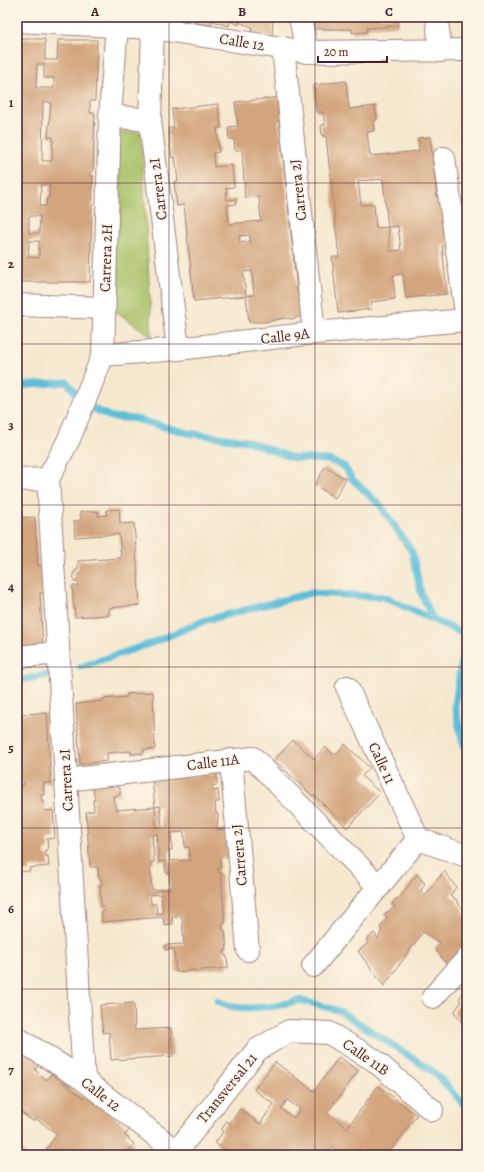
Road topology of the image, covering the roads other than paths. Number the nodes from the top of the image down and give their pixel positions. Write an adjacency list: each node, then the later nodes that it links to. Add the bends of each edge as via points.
1 (300, 17): 9 (street)
2 (437, 17): 8 (street)
3 (17, 21): 4 (street, Calle 12)
4 (117, 25): 5 (street, Calle 12); 10 (street, Carrera 2H)
5 (153, 28): 6 (street, Calle 12); 11 (street, Carrera 2I)
6 (283, 48): 9 (street, Calle 12); 16 (street, Carrera 2J)
7 (467, 50): 8 (street, Calle 12)
8 (440, 51): 9 (street, Calle 12)
9 (307, 52)
10 (110, 116): 11 (street); 14 (street, Carrera 2H)
11 (150, 120): 17 (street, Carrera 2I)
12 (444, 158): 15 (street)
13 (17, 305): 14 (street)
14 (104, 308): 18 (street, Carrera 2H)
15 (467, 320): 16 (street, Calle 9A)
16 (314, 333): 17 (street, Calle 9A)
17 (178, 350): 18 (street, Calle 9A)
18 (102, 355): 19 (street, Carrera 2H, via 69,439)
19 (48, 479): 20 (street); 21 (street, Carrera 2I)
20 (17, 480)
21 (58, 653): 22 (street); 25 (street, Carrera 2I)
22 (17, 657)
23 (347, 687): 26 (street, Calle 11)
24 (231, 760): 25 (street, Calle 11A); 28 (street, Calle 11A, via 253,758); 29 (street, Carrera 2J)
25 (66, 780): 35 (street, Carrera 2I)
26 (418, 839): 27 (street); 28 (street)
27 (467, 856)
28 (379, 887): 31 (street)
29 (248, 950)
30 (467, 960): 32 (street)
31 (313, 966)
32 (433, 997)
33 (289, 1031): 36 (street, Calle 11B, via 329,1032 374,1060); 37 (street, Transversal 21, via 257,1050)
34 (17, 1038): 35 (street, Calle 12)
35 (84, 1080): 37 (street, Calle 12)
36 (432, 1110)
37 (178, 1154)

